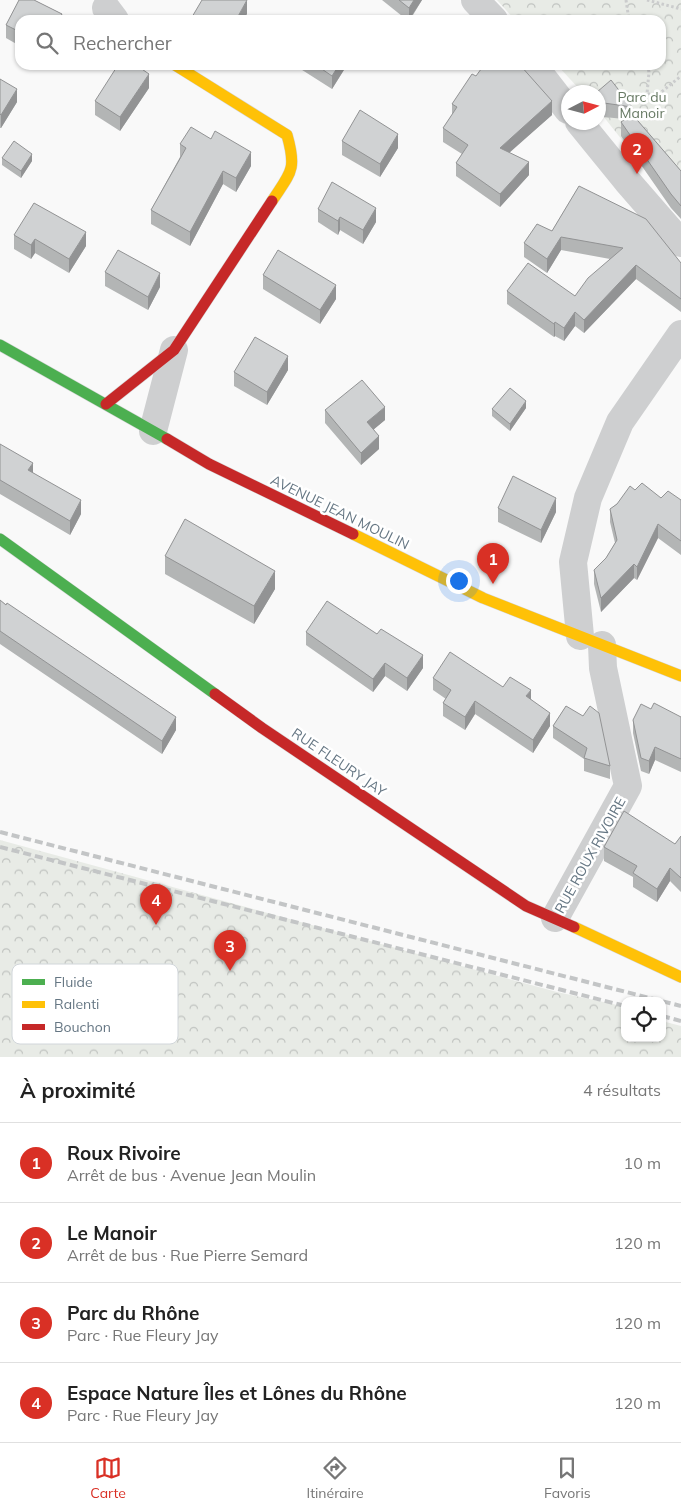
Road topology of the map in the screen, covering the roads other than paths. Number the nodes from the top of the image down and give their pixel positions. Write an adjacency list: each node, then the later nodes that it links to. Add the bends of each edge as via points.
1 (475, 0): 2 (street)
2 (489, 15)
3 (183, 70): 10 (street, via 287,135 294,156 290,174)
4 (537, 70): 5 (street)
5 (561, 101)
6 (586, 130): 7 (street)
7 (681, 243)
8 (681, 334): 14 (street, RUE ROUX RIVOIRE, via 620,422 588,498 573,562)
9 (0, 345): 11 (street, AVENUE JEAN MOULIN)
10 (174, 350): 11 (street); 12 (street)
11 (106, 404): 12 (street, AVENUE JEAN MOULIN)
12 (153, 431): 14 (street, AVENUE JEAN MOULIN, via 209,464 483,598)
13 (0, 539): 16 (street, RUE FLEURY JAY, via 262,728 526,906)
14 (591, 640): 15 (street, AVENUE JEAN MOULIN); 16 (street, RUE ROUX RIVOIRE, via 603,668 628,786)
15 (681, 676)
16 (555, 918): 17 (street, RUE FLEURY JAY)
17 (681, 977)

